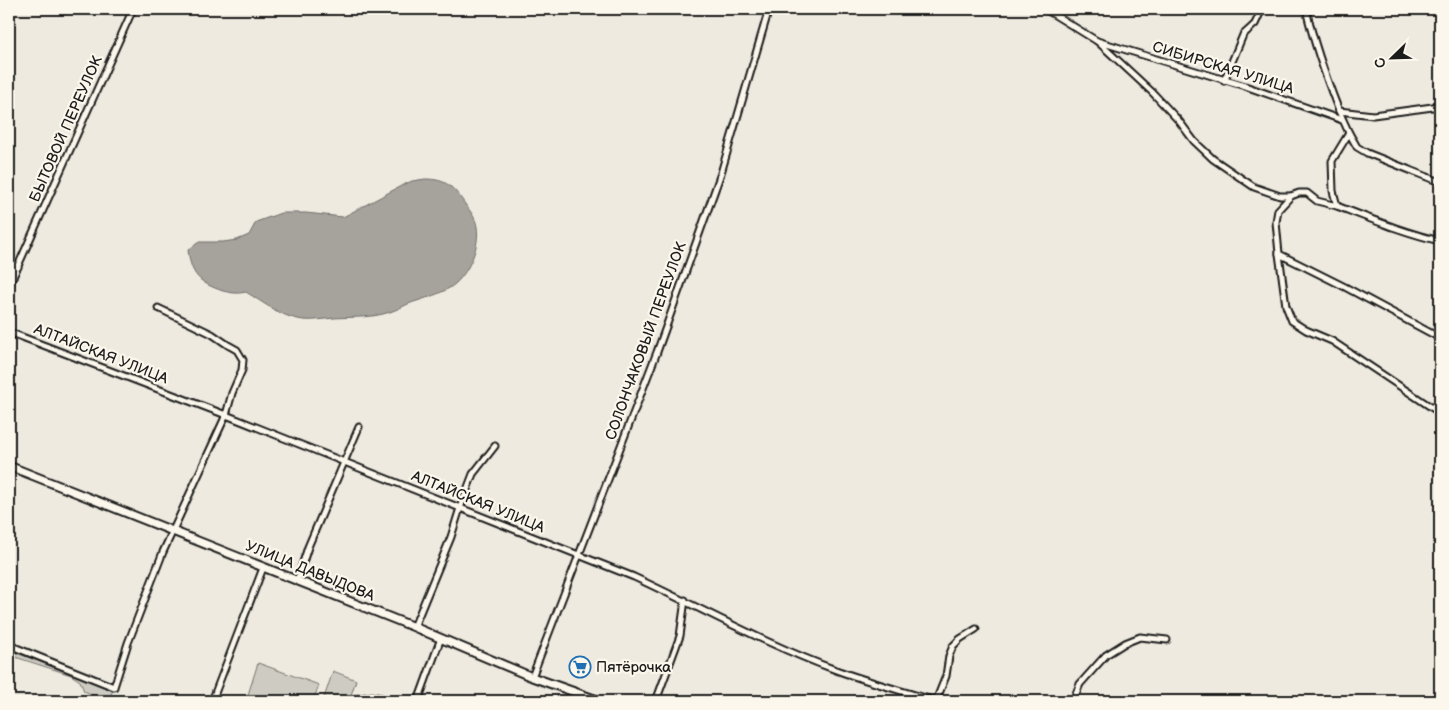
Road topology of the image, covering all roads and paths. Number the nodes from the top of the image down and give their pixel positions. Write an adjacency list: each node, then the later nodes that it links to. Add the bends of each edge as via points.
1 (133, 9): 18 (street, БЫТОВОЙ ПЕРЕУЛОК)
2 (768, 9): 31 (street, СОЛОНЧАКОВЫЙ ПЕРЕУЛОК, via 720,173 657,352)
3 (1045, 9): 6 (street, СИБИРСКАЯ УЛИЦА)
4 (1306, 9): 9 (street, via 1323,72)
5 (1261, 11): 7 (street, via 1255,24 1243,35)
6 (1097, 42): 7 (street, СИБИРСКАЯ УЛИЦА); 13 (street, СИБИРСКАЯ УЛИЦА, via 1152,92 1194,142 1214,158 1254,186 1280,196)
7 (1224, 81): 10 (street, СИБИРСКАЯ УЛИЦА)
8 (1440, 106): 9 (street, via 1373,115)
9 (1339, 111): 10 (street)
10 (1342, 120): 11 (street)
11 (1349, 133): 12 (street, via 1358,147 1367,153); 14 (street, via 1332,161)
12 (1440, 182)
13 (1291, 196): 14 (street, СИБИРСКАЯ УЛИЦА, via 1307,194); 16 (street, via 1278,210)
14 (1337, 206): 15 (street, СИБИРСКАЯ УЛИЦА)
15 (1440, 242)
16 (1279, 254): 22 (street); 23 (street, via 1286,306 1292,321 1332,341)
17 (9, 261): 18 (street)
18 (18, 267): 19 (street, БЫТОВОЙ ПЕРЕУЛОК)
19 (9, 286)
20 (158, 308): 24 (street, via 237,350 243,360 242,370)
21 (9, 332): 24 (street, АЛТАЙСКАЯ УЛИЦА)
22 (1440, 338)
23 (1440, 413)
24 (226, 415): 27 (street, АЛТАЙСКАЯ УЛИЦА); 30 (street)
25 (359, 427): 27 (street)
26 (495, 446): 29 (street, via 473,474)
27 (344, 463): 29 (street, АЛТАЙСКАЯ УЛИЦА); 33 (street)
28 (9, 466): 30 (main road, УЛИЦА ДАВЫДОВА)
29 (460, 508): 31 (street, АЛТАЙСКАЯ УЛИЦА); 35 (street)
30 (173, 531): 32 (main road, УЛИЦА ДАВЫДОВА); 39 (street, via 114,687)
31 (579, 556): 34 (street, АЛТАЙСКАЯ УЛИЦА); 40 (street, СОЛОНЧАКОВЫЙ ПЕРЕУЛОК)
32 (263, 568): 33 (main road, УЛИЦА ДАВЫДОВА); 41 (street)
33 (297, 581): 35 (main road, УЛИЦА ДАВЫДОВА)
34 (685, 600): 44 (street, via 680,636); 45 (street, АЛТАЙСКАЯ УЛИЦА, via 747,632 836,670)
35 (414, 627): 37 (main road, УЛИЦА ДАВЫДОВА)
36 (976, 629): 45 (street, via 953,646 946,676)
37 (441, 638): 40 (main road, УЛИЦА ДАВЫДОВА); 42 (street)
38 (1167, 640): 46 (street, via 1140,637 1106,655 1080,684)
39 (9, 645)
40 (532, 677): 43 (main road, УЛИЦА ДАВЫДОВА)
41 (212, 701)
42 (418, 701)
43 (600, 701)
44 (656, 701)
45 (935, 701)
46 (1073, 701)

